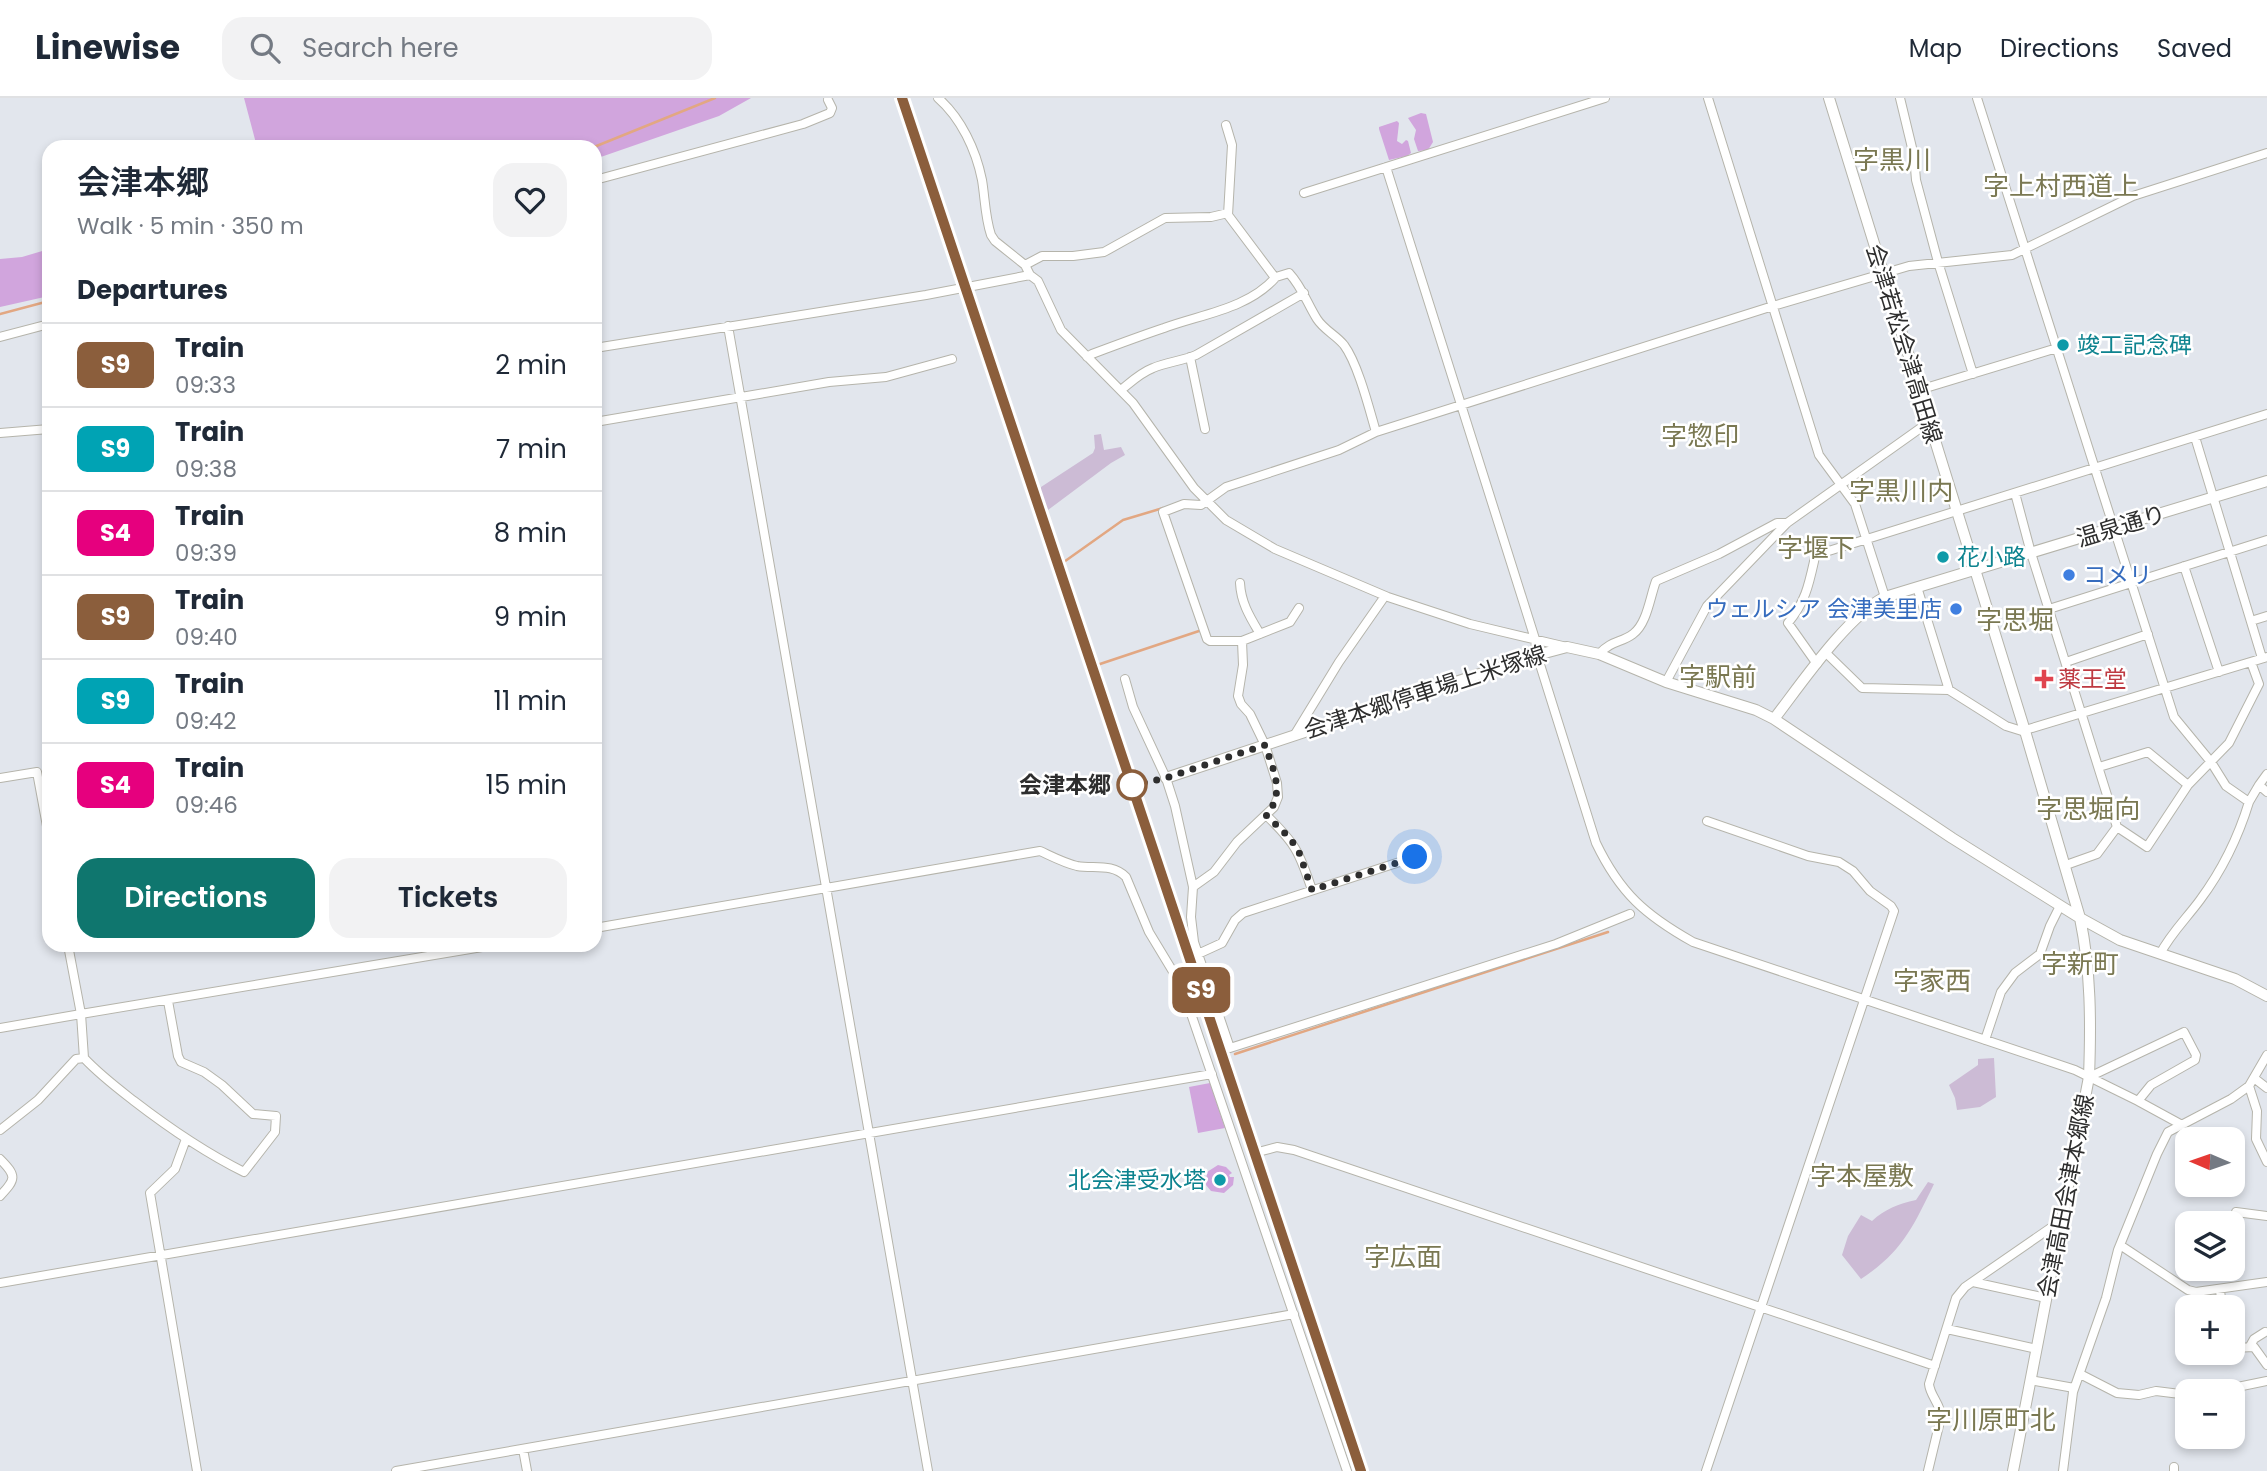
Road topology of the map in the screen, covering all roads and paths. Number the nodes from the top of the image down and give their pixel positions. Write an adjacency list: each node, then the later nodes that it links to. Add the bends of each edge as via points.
1 (938, 98): 16 (street, via 958,120 973,152 991,235)
2 (1605, 98): 10 (street)
3 (1708, 98): 21 (street)
4 (1829, 98): 17 (main road, 会津若松会津高田線)
5 (1900, 98): 15 (street)
6 (1977, 98): 14 (street)
7 (828, 100): 11 (street, via 830,113 803,124)
8 (1226, 125): 13 (street, via 1232,145)
9 (2267, 153): 14 (street, via 2133,196)
10 (1386, 167): 12 (street); 34 (street)
11 (602, 178)
12 (1304, 193)
13 (1228, 213): 16 (street, via 1165,218 1104,253 1042,256); 19 (street)
14 (2025, 248): 15 (street, via 2009,255); 26 (street)
15 (1938, 262): 17 (street); 30 (street)
16 (1025, 265): 18 (street)
17 (1882, 274): 21 (street); 32 (main road, 会津若松会津高田線)
18 (1030, 275): 23 (street); 27 (street, via 1038,281 1061,330)
19 (1276, 277): 20 (street, via 1289,273); 27 (street, via 1225,309)
20 (1304, 293): 28 (street); 40 (street, via 1319,323 1345,347)
21 (1773, 306): 34 (street); 45 (street, via 1819,455)
22 (42, 326): 24 (street)
23 (728, 326): 25 (street); 33 (street)
24 (0, 337)
25 (602, 347)
26 (2057, 348): 30 (street); 43 (street)
27 (1087, 358): 31 (street)
28 (1190, 358): 31 (street, via 1140,374); 38 (street)
29 (952, 359): 33 (street, via 886,377)
30 (1973, 374): 32 (street)
31 (1121, 390): 48 (street)
32 (1919, 390): 37 (main road, 会津若松会津高田線)
33 (740, 397): 36 (street); 104 (street)
34 (1462, 406): 40 (street); 69 (street)
35 (2267, 414): 42 (street)
36 (602, 421)
37 (1929, 422): 45 (street); 49 (main road, 会津若松会津高田線)
38 (1205, 429)
39 (42, 430): 41 (street)
40 (1376, 432): 48 (street, via 1339,450 1226,486)
41 (0, 433)
42 (2195, 437): 43 (street); 47 (street)
43 (2096, 468): 46 (street); 51 (street)
44 (2267, 481): 47 (main road, 温泉通り)
45 (1839, 484): 50 (street); 52 (street, via 1855,504)
46 (2015, 493): 49 (street); 55 (street)
47 (2213, 497): 51 (main road, 温泉通り); 54 (street)
48 (1207, 502): 61 (street, via 1226,520 1275,549); 70 (street, via 1163,512 1207,639)
49 (1957, 512): 52 (street); 57 (main road, 会津若松会津高田線)
50 (1787, 523): 73 (street, via 1777,523 1656,581 1641,626); 81 (street, via 1707,606)
51 (2115, 528): 55 (main road, 温泉通り); 59 (street)
52 (1867, 539): 62 (street); 78 (street, via 1815,557 1808,590 1788,623)
53 (2267, 540): 54 (street)
54 (2230, 552): 56 (street); 66 (street)
55 (2031, 553): 57 (main road, 温泉通り); 64 (street)
56 (2184, 566): 59 (street); 79 (street)
57 (1975, 570): 60 (main road, 温泉通り); 86 (main road, 会津若松会津高田線)
58 (1240, 583): 67 (street, via 1244,607)
59 (2133, 583): 64 (street); 68 (street)
60 (1917, 587): 62 (main road, 温泉通り); 83 (street)
61 (1385, 596): 69 (street); 87 (street)
62 (1885, 597): 72 (main road, 温泉通り, via 1866,608)
63 (1299, 608): 67 (street, via 1290,622)
64 (2049, 609): 76 (street)
65 (2267, 616): 66 (street)
66 (2251, 621): 75 (street)
67 (1260, 634): 70 (street)
68 (2148, 634): 76 (street); 82 (street)
69 (1535, 639): 71 (street); 74 (street)
70 (1242, 641): 88 (street, via 1238,696)
71 (1567, 647): 73 (main road, 会津本郷停車場上米塚線); 74 (main road, 会津本郷停車場上米塚線)
72 (1826, 653): 78 (main road, 温泉通り); 83 (street, via 1866,690)
73 (1599, 654): 81 (main road, 会津本郷停車場上米塚線)
74 (1537, 655): 87 (main road, 会津本郷停車場上米塚線); 116 (street, via 1596,843 1621,887 1666,927 1693,942)
75 (2265, 657): 77 (street)
76 (2066, 662): 84 (street)
77 (2251, 662): 79 (street); 89 (street, via 2259,684 2229,743)
78 (1817, 664): 85 (main road, 温泉通り)
79 (2219, 672): 82 (street)
80 (1125, 679): 93 (street, via 1133,708)
81 (1666, 682): 85 (main road, 会津本郷停車場上米塚線)
82 (2165, 688): 84 (street); 89 (street, via 2174,717)
83 (1949, 690): 86 (street, via 2012,729)
84 (2082, 714): 86 (street); 90 (street)
85 (1773, 719): 107 (main road, 会津本郷停車場上米塚線)
86 (2025, 731): 103 (main road, 会津若松会津高田線)
87 (1295, 734): 88 (main road, 会津本郷停車場上米塚線)
88 (1265, 745): 93 (main road, 会津本郷停車場上米塚線); 99 (street, via 1278,789 1274,807)
89 (2211, 762): 94 (street); 98 (street, via 2226,786)
90 (2099, 767): 94 (street, via 2148,752); 101 (street)
91 (2267, 774): 95 (street)
92 (0, 778): 97 (street, via 37,772)
93 (1166, 778): 105 (street)
94 (2188, 785): 101 (street, via 2147,846)
95 (2259, 785): 96 (street); 98 (street)
96 (2267, 792)
97 (42, 799)
98 (2249, 802): 114 (street, via 2231,853)
99 (1266, 815): 105 (street, via 1214,872); 106 (street, via 1299,852)
100 (1707, 821): 116 (street, via 1839,862 1891,906 1894,911)
101 (2117, 827): 103 (street, via 2097,855)
102 (1415, 857): 106 (street)
103 (2066, 865): 109 (main road, 会津若松会津高田線)
104 (827, 887): 110 (street); 123 (street, via 1040,850 1077,866 1112,868 1126,877 1149,932 1175,975); 130 (street)
105 (1193, 887): 113 (street, via 1191,917)
106 (1312, 890): 113 (street, via 1243,913 1222,943)
107 (2060, 906): 109 (main road, 会津本郷停車場上米塚線); 120 (street, via 2040,954 2015,972 2001,992)
108 (1630, 914): 113 (street, via 1556,944 1230,1048)
109 (2080, 918): 114 (main road, via 2120,940); 124 (main road, 会津高田会津本郷線, via 2090,980)
110 (602, 927)
111 (69, 952): 118 (street)
112 (453, 952): 117 (street)
113 (1198, 954)
114 (2160, 954): 115 (main road, via 2235,979)
115 (2267, 996)
116 (1865, 999): 120 (street); 147 (street)
117 (168, 1001): 118 (street); 131 (street, via 181,1062 222,1085 253,1114 276,1116 275,1132 244,1172)
118 (81, 1014): 119 (street); 122 (street)
119 (0, 1028)
120 (1985, 1040): 124 (street)
121 (2267, 1055): 125 (street)
122 (84, 1058): 129 (street, via 76,1059 38,1100); 131 (street, via 101,1077)
123 (1212, 1074): 130 (street); 148 (street)
124 (2089, 1077): 127 (street); 127 (street, via 2184,1032 2196,1055 2194,1062 2151,1085); 138 (main road, 会津高田会津本郷線)
125 (2252, 1082): 126 (street); 128 (street); 134 (street, via 2256,1139)
126 (2267, 1088)
127 (2138, 1101): 128 (street)
128 (2182, 1125): 139 (street, via 2168,1132)
129 (0, 1130)
130 (868, 1133): 140 (street); 157 (street)
131 (186, 1139): 140 (street, via 176,1169 150,1193)
132 (1262, 1151): 147 (street, via 1287,1147)
133 (0, 1159): 135 (street, via 14,1177)
134 (2267, 1162)
135 (0, 1196)
136 (2245, 1214): 137 (street)
137 (2267, 1216)
138 (2062, 1220): 141 (street); 146 (main road, 会津高田会津本郷線)
139 (2120, 1245): 144 (street, via 2188,1290); 156 (street)
140 (159, 1256): 143 (street); 164 (street)
141 (1973, 1282): 146 (street); 149 (street, via 1956,1298)
142 (2267, 1282): 144 (street)
143 (0, 1283)
144 (2220, 1290): 145 (street)
145 (2221, 1295)
146 (2046, 1298): 153 (main road, 会津高田会津本郷線)
147 (1760, 1308): 155 (street); 169 (street)
148 (1294, 1314): 157 (street); 168 (street)
149 (1947, 1329): 153 (street); 155 (street)
150 (2265, 1332): 151 (street)
151 (2250, 1346): 152 (street); 154 (street)
152 (2245, 1347)
153 (2037, 1349): 158 (main road, 会津高田会津本郷線)
154 (2267, 1365)
155 (1934, 1366): 170 (street, via 1930,1390 1941,1417)
156 (2080, 1374): 161 (street); 162 (street, via 2117,1393)
157 (912, 1380): 163 (street); 167 (street)
158 (2030, 1380): 161 (street); 171 (main road, 会津高田会津本郷線)
159 (2267, 1381): 160 (street)
160 (2245, 1385)
161 (2074, 1388): 172 (street)
162 (2175, 1393)
163 (523, 1449): 165 (street); 166 (street)
164 (197, 1471)
165 (396, 1471)
166 (527, 1471)
167 (928, 1471)
168 (1347, 1471)
169 (1706, 1471)
170 (1928, 1471)
171 (2013, 1471)
172 (2063, 1471)

